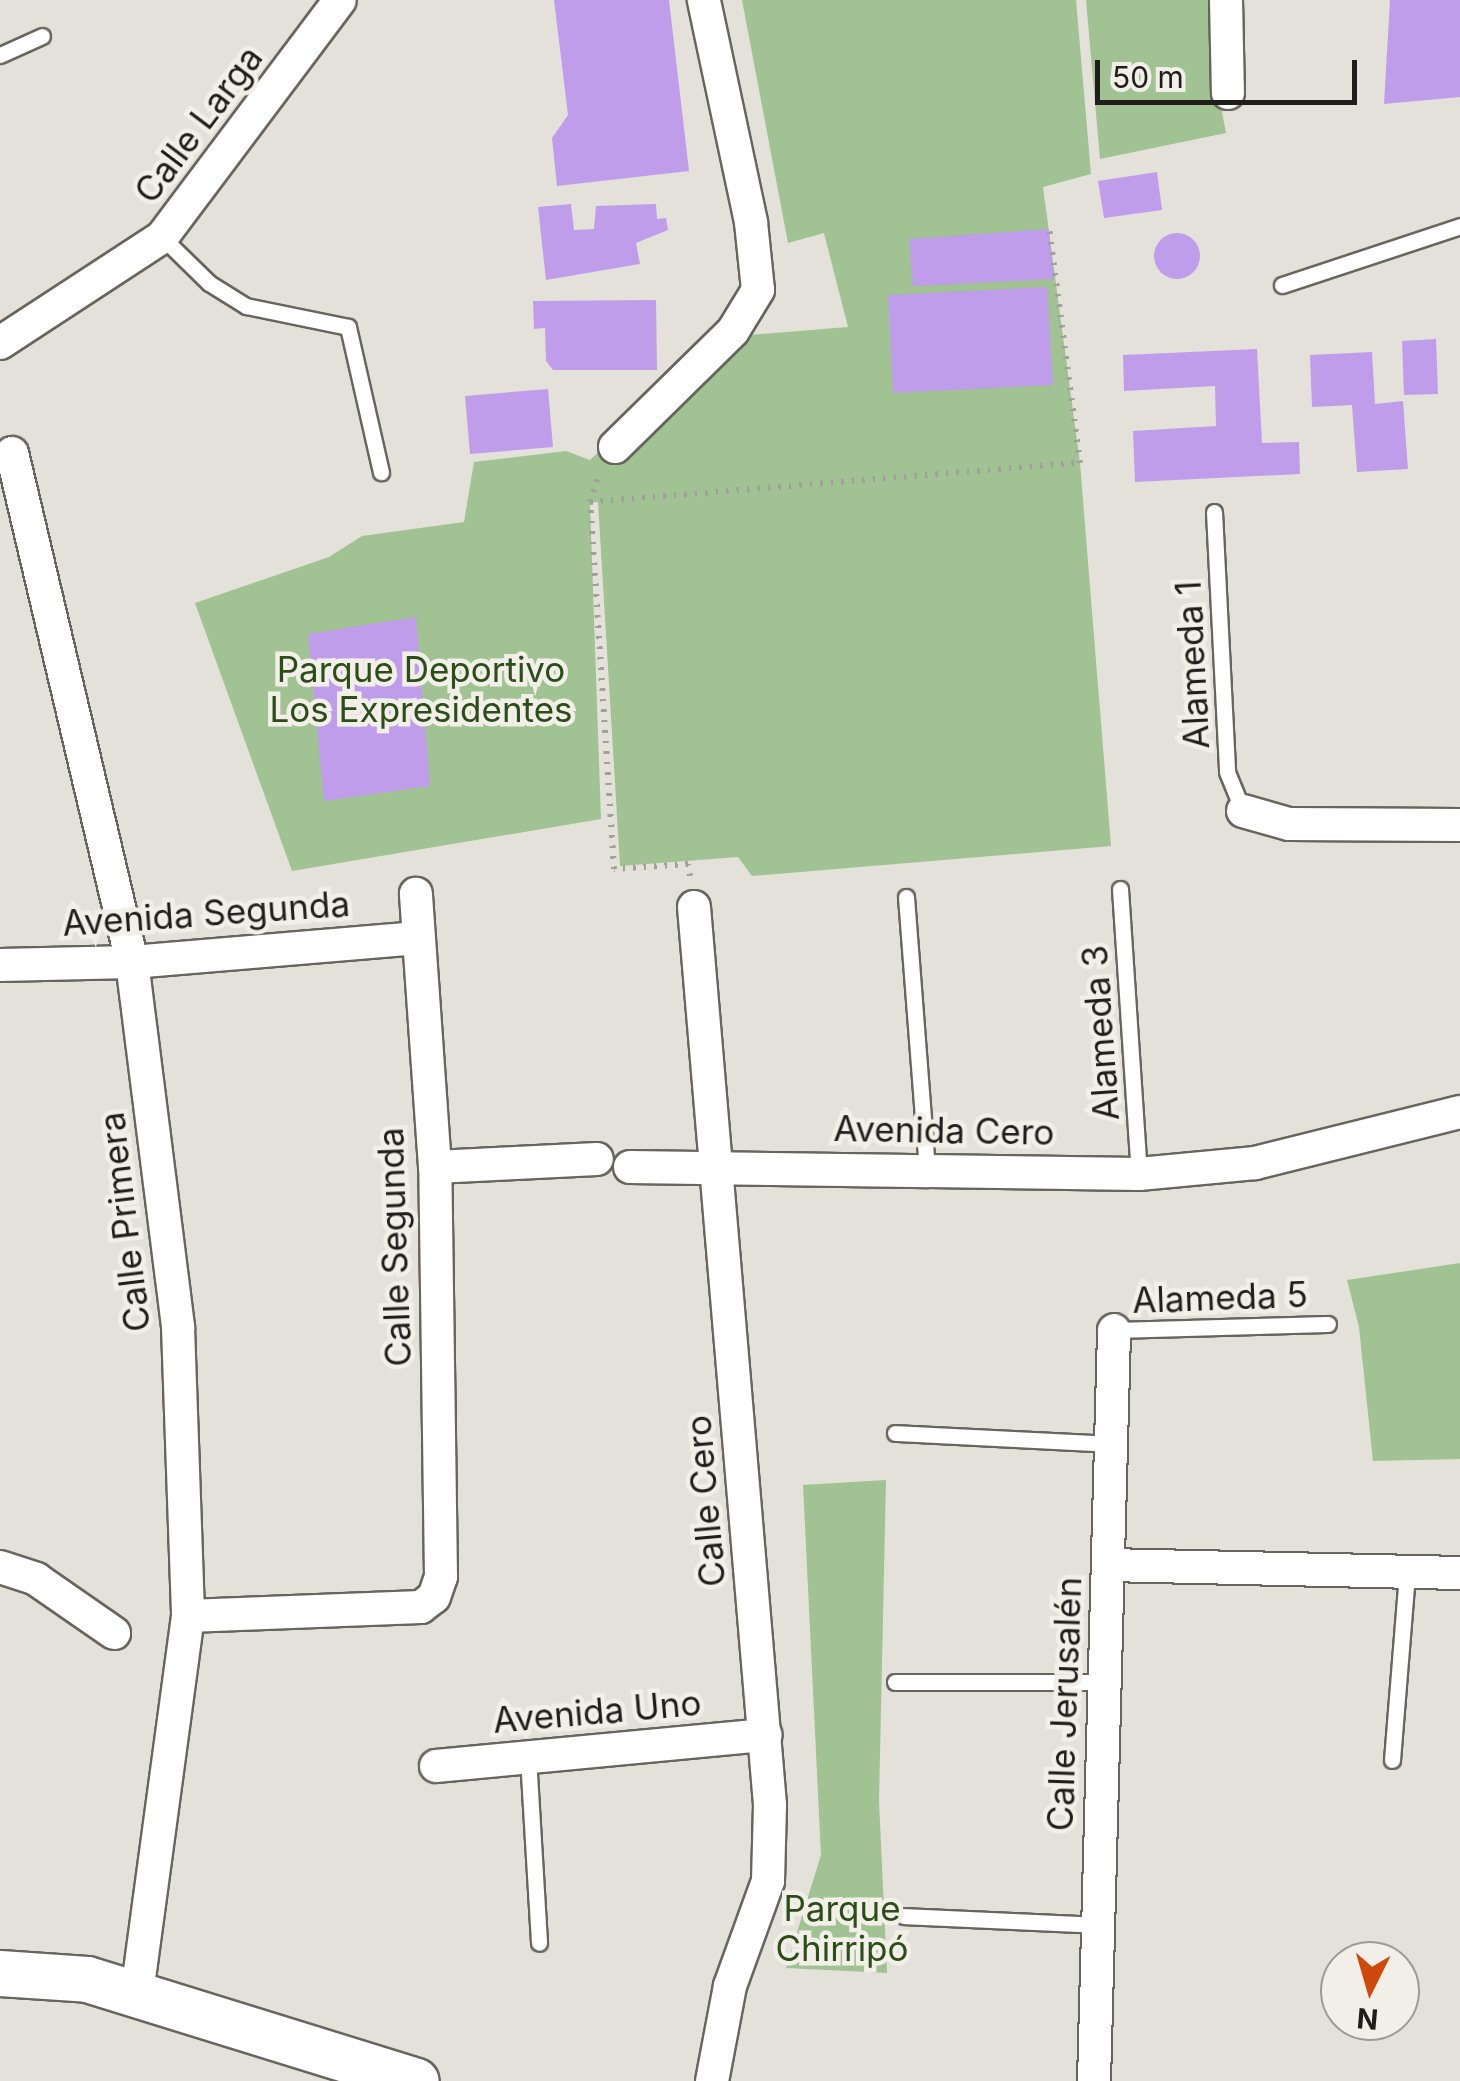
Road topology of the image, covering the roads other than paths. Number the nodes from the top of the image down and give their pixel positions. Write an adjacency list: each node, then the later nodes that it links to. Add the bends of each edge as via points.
1 (340, 0): 8 (street, Calle Larga)
2 (704, 0): 11 (street, via 752,222 758,290 733,331)
3 (1226, 0): 6 (street)
4 (42, 36): 5 (lane)
5 (0, 55)
6 (1228, 93)
7 (1460, 226): 9 (lane)
8 (162, 237): 10 (street, Calle Larga); 13 (lane, via 208,283 246,306 348,328)
9 (1282, 285)
10 (0, 344)
11 (615, 448)
12 (12, 453): 22 (street, Calle Primera)
13 (380, 472)
14 (1214, 512): 15 (lane, Alameda 1, via 1227,772)
15 (1243, 811): 16 (street, via 1290,824)
16 (1460, 824)
17 (1120, 889): 30 (lane, Alameda 3)
18 (416, 894): 21 (street, Calle Segunda)
19 (906, 896): 28 (lane)
20 (694, 906): 29 (street, Calle Cero)
21 (418, 938): 22 (street, Avenida Segunda); 26 (street, Calle Segunda)
22 (132, 962): 23 (street, Avenida Segunda); 39 (street, Calle Primera, via 178,1327)
23 (0, 965)
24 (1460, 1112): 30 (street, Avenida Cero, via 1255,1163)
25 (597, 1159): 26 (street)
26 (435, 1167): 39 (street, Calle Segunda, via 441,1577 434,1597 422,1607)
27 (630, 1167): 29 (street, Avenida Cero)
28 (927, 1167): 29 (street, Avenida Cero); 30 (street, Avenida Cero)
29 (716, 1168): 43 (street, Calle Cero)
30 (1140, 1174)
31 (1328, 1324): 32 (lane, Alameda 5)
32 (1114, 1330): 34 (street, Calle Jerusalén)
33 (895, 1433): 34 (lane)
34 (1111, 1444): 35 (street, Calle Jerusalén)
35 (1108, 1565): 37 (street); 42 (street, Calle Jerusalén)
36 (0, 1568): 40 (street, via 36,1579)
37 (1407, 1572): 38 (street); 45 (lane)
38 (1460, 1573)
39 (188, 1616): 51 (street, Calle Primera)
40 (114, 1633)
41 (895, 1682): 42 (lane)
42 (1105, 1682): 48 (street, Calle Jerusalén)
43 (766, 1735): 44 (street, Avenida Uno); 53 (street, Calle Cero, via 768,1881 730,1986)
44 (528, 1757): 46 (street, Avenida Uno); 49 (lane)
45 (1392, 1760)
46 (436, 1766)
47 (904, 1916): 48 (lane)
48 (1098, 1926): 54 (street, Calle Jerusalén)
49 (539, 1943)
50 (0, 1973): 51 (main road, via 42,1972)
51 (137, 1992): 52 (main road)
52 (414, 2081)
53 (712, 2081)
54 (1094, 2081)

